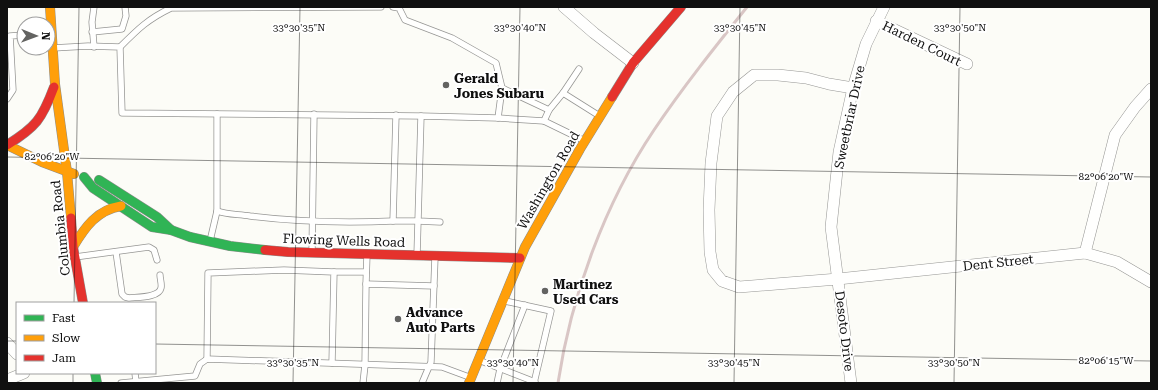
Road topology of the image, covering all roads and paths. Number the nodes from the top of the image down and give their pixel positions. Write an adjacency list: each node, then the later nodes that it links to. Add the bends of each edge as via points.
1 (94, 7): 9 (lane)
2 (125, 7): 9 (lane, via 126,16 122,29)
3 (381, 7): 12 (lane, via 171,8 144,23)
4 (393, 7): 19 (lane, via 400,8 405,20 452,38 496,63)
5 (564, 7): 15 (street)
6 (681, 7): 15 (main road, Washington Road)
7 (884, 7): 8 (street, Sweetbriar Drive)
8 (876, 21): 16 (street, Harden Court); 20 (street, Sweetbriar Drive)
9 (92, 32): 11 (lane)
10 (9, 38): 23 (lane, via 13,90)
11 (94, 47): 12 (lane); 13 (lane)
12 (120, 47): 25 (lane, via 122,113)
13 (56, 48)
14 (53, 56): 18 (main road, Columbia Road)
15 (633, 63): 29 (main road, Washington Road)
16 (967, 64)
17 (579, 69): 22 (lane)
18 (55, 84): 33 (main road, via 47,108 34,126); 34 (main road, Columbia Road)
19 (502, 88): 24 (lane); 30 (lane)
20 (853, 88): 57 (street, Sweetbriar Drive, via 839,152 831,227); 57 (street, Dent Street, via 806,78 754,75 733,92 717,116 711,163 710,252 713,270 722,281 739,287)
21 (1151, 89): 47 (street, via 1115,135)
22 (563, 93): 24 (lane); 29 (lane)
23 (7, 99)
24 (549, 110): 31 (lane)
25 (217, 114): 26 (lane); 37 (lane)
26 (314, 114): 27 (lane); 38 (lane)
27 (396, 115): 28 (lane); 39 (lane)
28 (421, 116): 30 (lane); 40 (lane)
29 (600, 116): 32 (main road, Washington Road)
30 (498, 118): 31 (lane)
31 (544, 121): 32 (lane)
32 (585, 141): 52 (main road, Washington Road)
33 (7, 145): 34 (main road, Flowing Wells Road)
34 (67, 172): 35 (main road, Flowing Wells Road); 44 (main road, Columbia Road)
35 (84, 177): 36 (main road, Flowing Wells Road, via 93,188); 42 (main road, Flowing Wells Road, via 96,178 157,217)
36 (121, 206): 42 (main road, Flowing Wells Road, via 152,228); 44 (main road, via 101,212 82,231)
37 (217, 212): 38 (lane, via 226,215); 43 (lane)
38 (313, 221): 39 (lane); 46 (lane)
39 (393, 221): 40 (lane)
40 (418, 221): 41 (lane); 49 (lane)
41 (440, 222)
42 (171, 230): 43 (main road, Flowing Wells Road)
43 (210, 242): 46 (main road, Flowing Wells Road)
44 (73, 247): 51 (main road, Columbia Road)
45 (116, 252): 51 (lane); 53 (lane, via 149,247 154,250); 56 (lane, via 122,294 125,297 155,295 161,287)
46 (312, 253): 48 (main road, Flowing Wells Road)
47 (1085, 253): 57 (street, Dent Street); 58 (street, Dent Street, via 1117,262)
48 (367, 254): 49 (main road, Flowing Wells Road); 55 (lane)
49 (418, 255): 50 (main road, Flowing Wells Road)
50 (435, 256): 52 (main road, Flowing Wells Road); 60 (lane)
51 (75, 257): 62 (main road, Columbia Road)
52 (520, 258): 61 (main road, Washington Road)
53 (158, 260)
54 (334, 272): 55 (lane); 66 (lane, via 284,270 208,273); 68 (lane)
55 (366, 272): 59 (lane)
56 (160, 275)
57 (838, 279): 85 (street, Desoto Drive)
58 (1151, 282)
59 (366, 284): 60 (lane); 69 (lane)
60 (434, 286): 70 (lane)
61 (502, 301): 63 (lane); 67 (main road, Washington Road)
62 (83, 302)
63 (525, 305): 71 (lane); 84 (lane, via 551,311)
64 (7, 343): 65 (street)
65 (16, 353)
66 (207, 359): 68 (lane); 74 (lane, via 200,364)
67 (478, 360): 71 (lane); 76 (main road, Washington Road)
68 (332, 364): 69 (lane)
69 (365, 365): 70 (lane); 81 (lane)
70 (429, 367): 76 (lane, via 442,367); 82 (lane)
71 (500, 368): 83 (lane); 84 (lane)
72 (22, 374): 75 (street)
73 (134, 374): 77 (lane)
74 (195, 376): 78 (lane); 80 (lane)
75 (7, 380)
76 (470, 381)
77 (136, 382): 78 (lane); 79 (lane)
78 (151, 382)
79 (121, 383)
80 (198, 383)
81 (363, 383)
82 (422, 383)
83 (497, 383)
84 (534, 383)
85 (851, 383)

